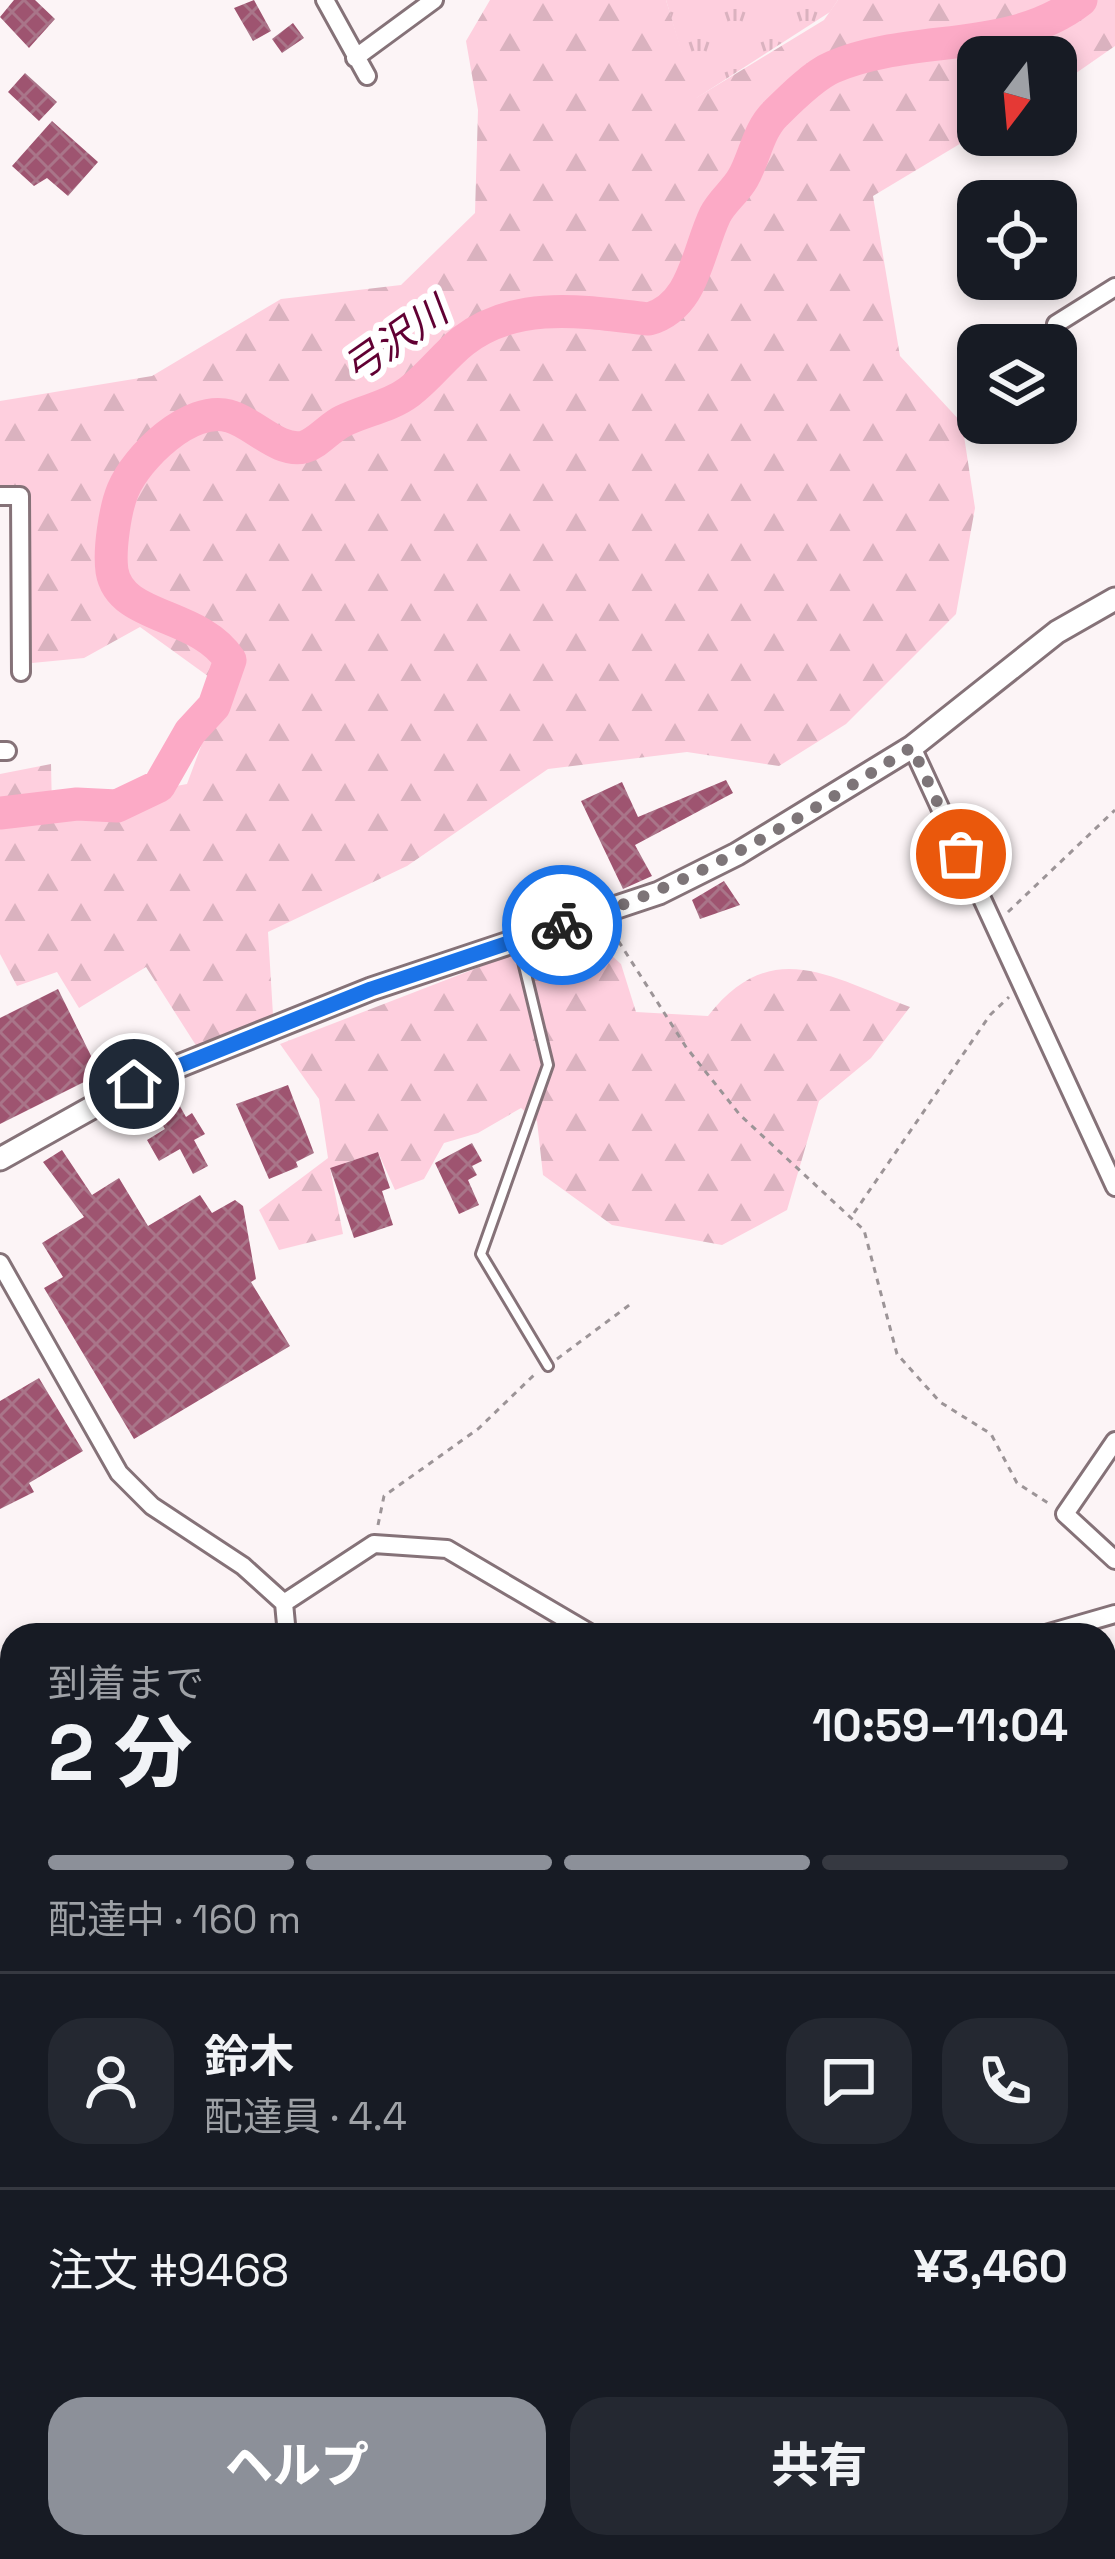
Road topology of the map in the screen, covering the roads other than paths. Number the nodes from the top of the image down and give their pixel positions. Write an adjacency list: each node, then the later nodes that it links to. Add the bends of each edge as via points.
1 (325, 0): 3 (street)
2 (434, 0): 3 (street)
3 (355, 58): 4 (street)
4 (367, 76)
5 (1115, 287): 6 (street)
6 (1056, 324)
7 (0, 496): 9 (street, via 20,496)
8 (1115, 599): 10 (street, via 1057,632)
9 (21, 672)
10 (912, 747): 11 (street, via 737,854); 13 (street)
11 (518, 942): 12 (street, via 371,989 134,1084); 15 (lane, via 548,1065 481,1253)
12 (0, 1159)
13 (1115, 1187)
14 (0, 1263): 18 (street, via 118,1473)
15 (548, 1366)
16 (1115, 1441): 17 (street, via 1065,1514)
17 (1115, 1560)
18 (284, 1603): 20 (street); 21 (street, via 374,1544 447,1549)
19 (1115, 1615): 22 (street)
20 (286, 1623)
21 (572, 1623)
22 (1086, 1623)

